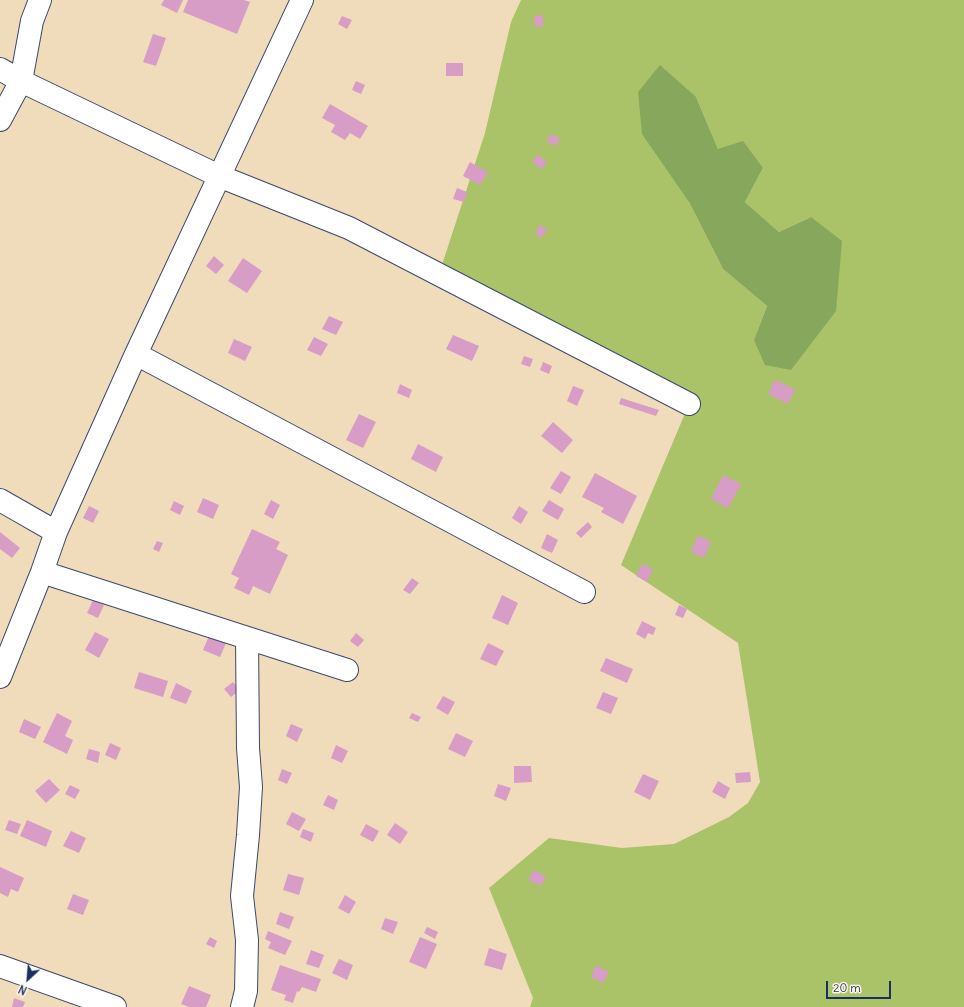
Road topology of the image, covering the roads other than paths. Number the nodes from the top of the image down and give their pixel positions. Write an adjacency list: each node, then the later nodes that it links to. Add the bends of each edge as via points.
1 (40, 0): 4 (street, via 32,21)
2 (302, 0): 6 (street)
3 (0, 68): 4 (street)
4 (21, 81): 5 (street); 6 (street)
5 (0, 120)
6 (219, 176): 7 (street); 8 (street, via 348,228)
7 (136, 354): 10 (street); 12 (street)
8 (689, 404)
9 (0, 500): 10 (street)
10 (56, 532): 11 (street)
11 (42, 572): 13 (street); 15 (street)
12 (584, 592)
13 (247, 638): 14 (street); 18 (street, via 251,787 242,896 247,940 246,991)
14 (347, 670)
15 (0, 677)
16 (0, 966): 17 (street)
17 (115, 1007)
18 (242, 1007)

